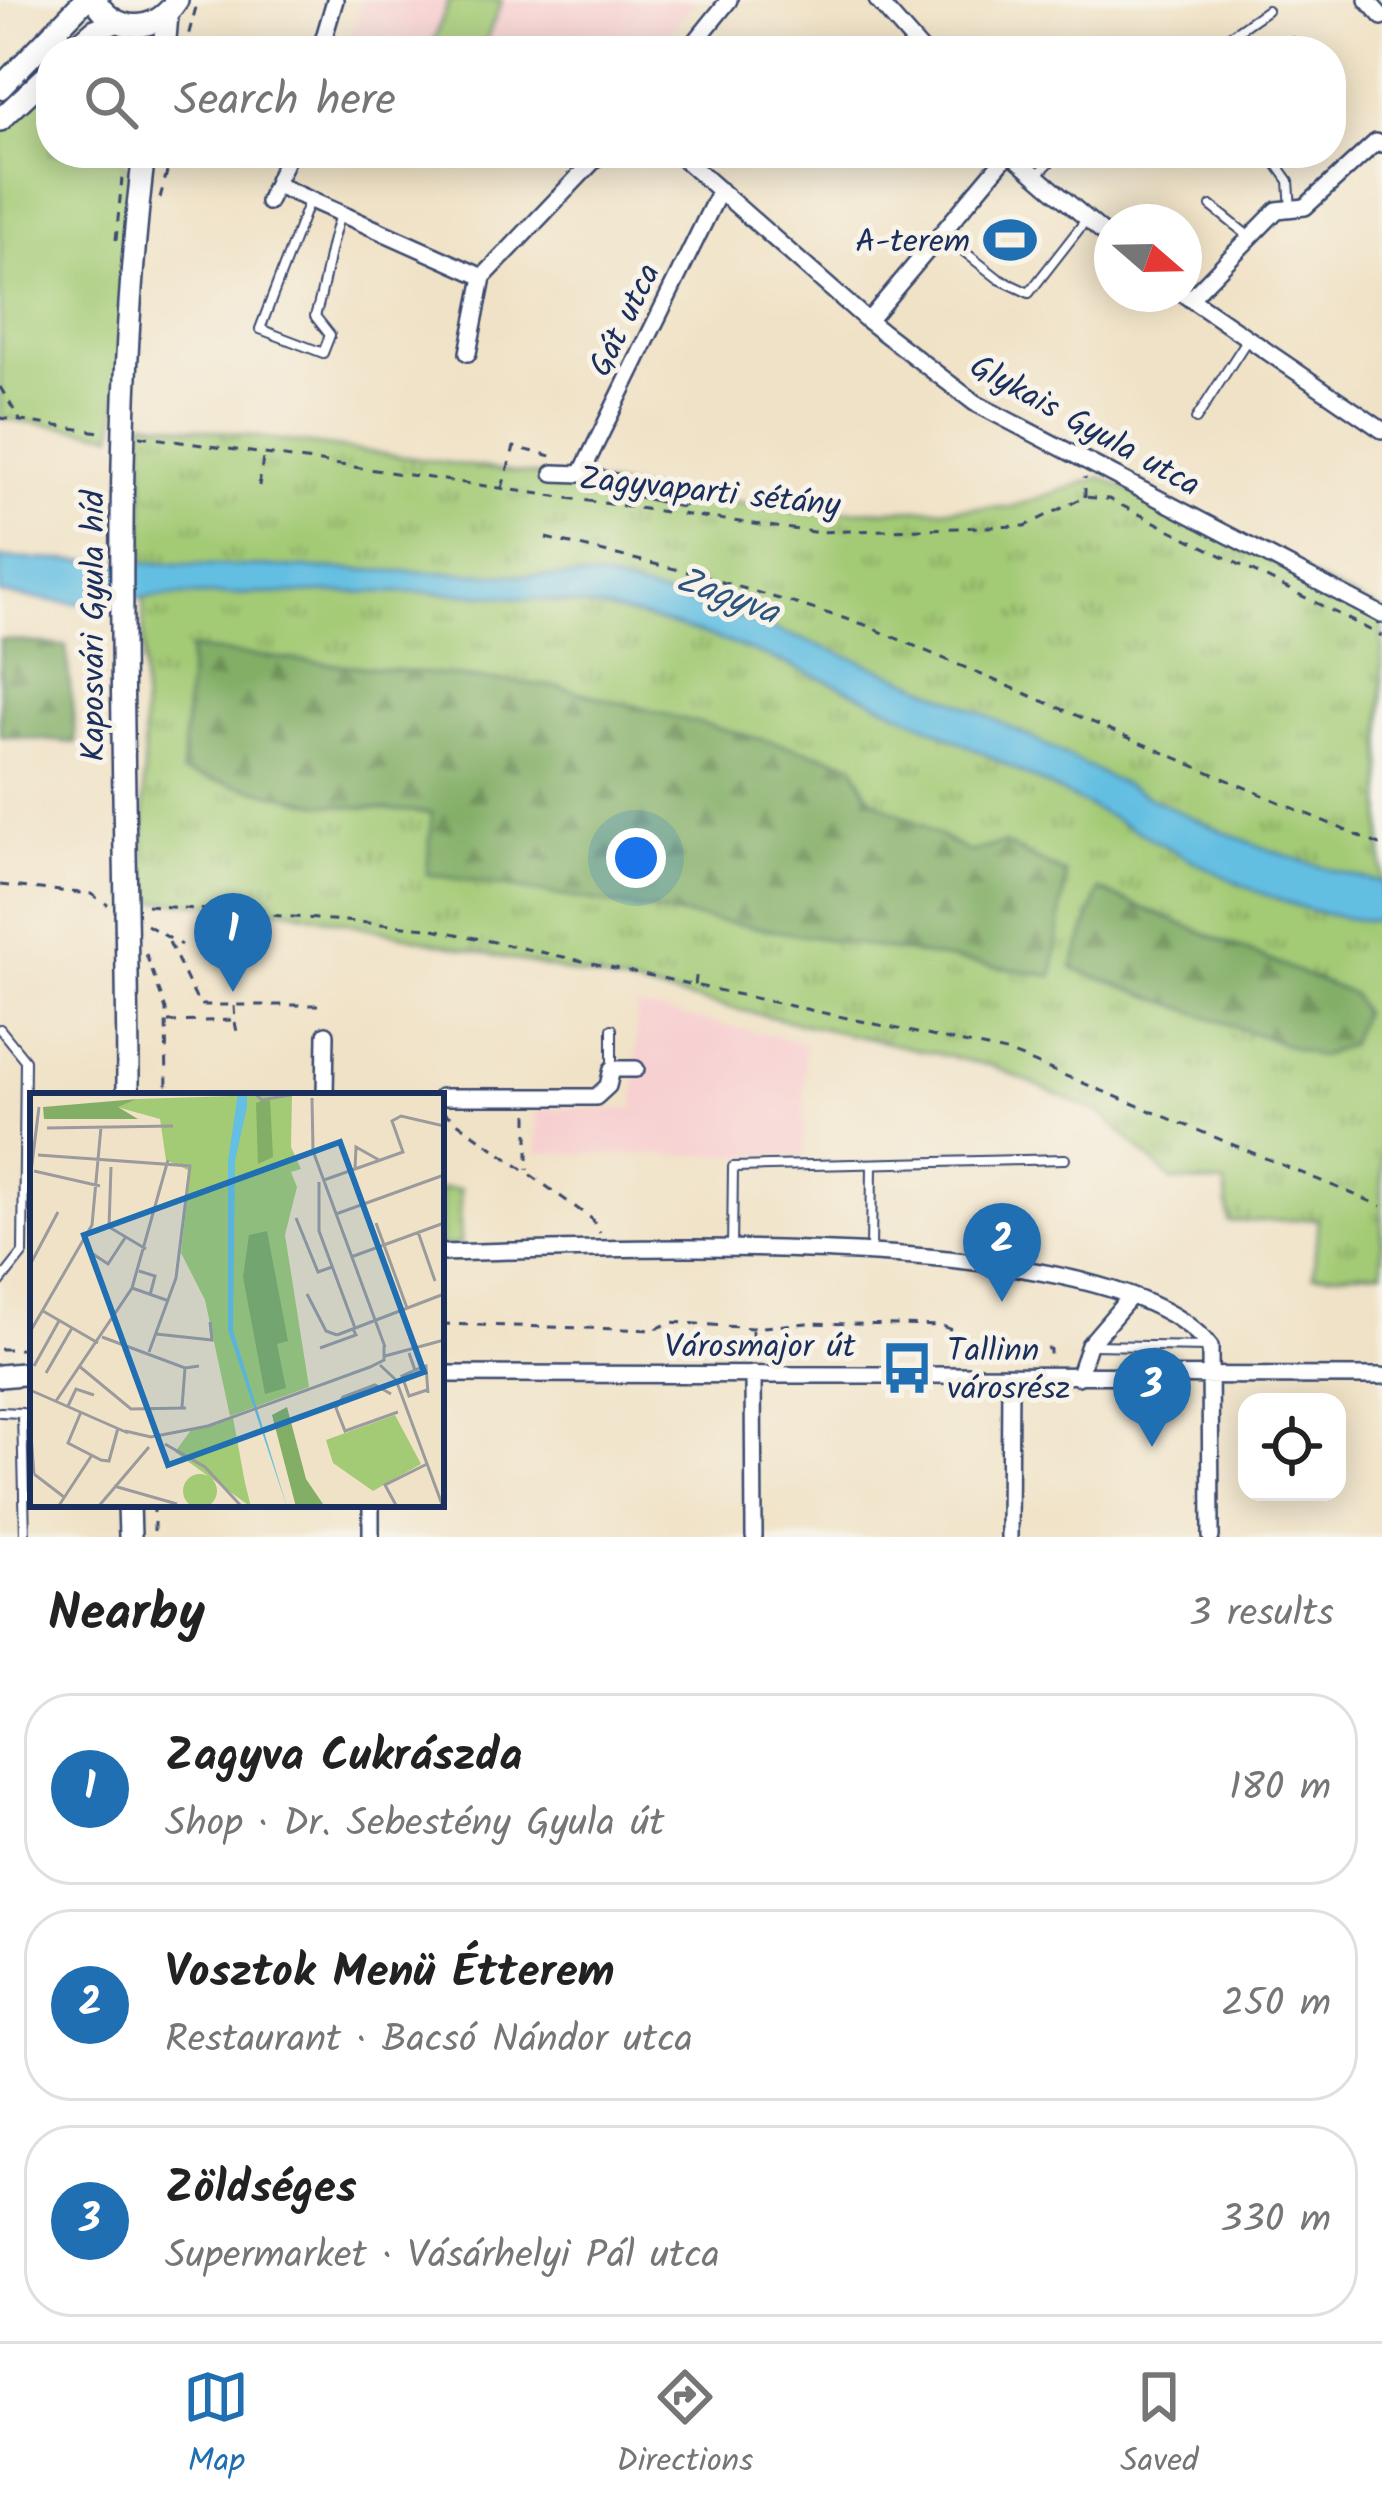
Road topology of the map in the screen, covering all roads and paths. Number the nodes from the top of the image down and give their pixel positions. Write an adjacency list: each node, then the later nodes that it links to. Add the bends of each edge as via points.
1 (85, 0): 12 (street)
2 (94, 0): 11 (street)
3 (196, 0): 15 (path)
4 (335, 0): 16 (street)
5 (729, 0): 17 (street)
6 (878, 0): 18 (street)
7 (1367, 0): 10 (street)
8 (172, 7): 11 (street, via 154,23)
9 (1267, 10): 19 (lane)
10 (1382, 17)
11 (120, 24): 13 (street); 14 (street)
12 (50, 36)
13 (88, 36)
14 (128, 36)
15 (186, 36)
16 (324, 36)
17 (700, 36)
18 (909, 36)
19 (1230, 36)
20 (36, 51): 22 (street)
21 (36, 86): 23 (street)
22 (0, 88)
23 (0, 120)
24 (1382, 144): 41 (street, via 1305,207)
25 (143, 168): 36 (street)
26 (153, 168): 36 (street)
27 (284, 168): 35 (street)
28 (587, 168): 47 (street)
29 (694, 168): 37 (street, Glykais Gyula utca)
30 (996, 168): 45 (street)
31 (1027, 168): 34 (street)
32 (1044, 168): 34 (lane)
33 (1280, 168): 41 (lane)
34 (1036, 176): 43 (street)
35 (279, 185): 38 (street); 39 (street)
36 (142, 190): 58 (street, Kaposvári Gyula híd, via 131,240)
37 (720, 190): 50 (street, Glykais Gyula utca); 61 (street, Gát utca)
38 (309, 199): 42 (street); 42 (lane, via 260,329 323,353 330,335 315,316)
39 (268, 202)
40 (1211, 206): 46 (lane)
41 (1291, 208): 46 (street, via 1277,210)
42 (341, 213): 47 (street)
43 (1086, 220): 44 (street); 45 (lane, via 1029,292)
44 (1094, 226)
45 (940, 232): 50 (street)
46 (1251, 238): 48 (street)
47 (483, 277): 52 (street)
48 (1202, 282)
49 (1202, 307): 51 (street)
50 (868, 321): 60 (street, Glykais Gyula utca, via 975,403)
51 (1247, 340): 55 (lane); 57 (street)
52 (468, 353)
53 (0, 387): 56 (path)
54 (0, 418): 56 (path, Zagyvaparti sétány)
55 (1196, 419)
56 (21, 421): 58 (path, Zagyvaparti sétány)
57 (1382, 430)
58 (125, 439): 59 (path, Zagyvaparti sétány); 90 (street, Kaposvári Gyula híd)
59 (264, 457): 63 (path); 64 (path, Zagyvaparti sétány)
60 (1085, 463): 65 (path); 68 (street, Glykais Gyula utca)
61 (583, 469): 62 (street); 64 (path, via 514,447); 66 (street)
62 (553, 473)
63 (259, 485)
64 (501, 490): 65 (path, Zagyvaparti sétány, via 813,532 1025,526)
65 (1085, 497): 69 (path, via 1109,499)
66 (680, 498)
67 (546, 538): 70 (path, via 863,624)
68 (1382, 615)
69 (1382, 636)
70 (1382, 846)
71 (0, 885): 73 (path, via 91,894)
72 (143, 905): 77 (path, via 429,928)
73 (111, 915)
74 (169, 942): 75 (path); 78 (path); 83 (path, via 141,918)
75 (181, 945)
76 (698, 970): 77 (path)
77 (694, 985): 99 (path, via 1010,1053)
78 (201, 1005): 79 (path); 81 (path)
79 (235, 1005): 80 (path); 82 (path)
80 (318, 1005)
81 (202, 1020): 82 (path); 83 (path)
82 (235, 1020): 86 (path)
83 (166, 1022): 91 (path)
84 (0, 1029): 104 (lane, via 25,1060 25,1081 23,1253)
85 (611, 1029): 88 (lane)
86 (237, 1032)
87 (326, 1034): 92 (street)
88 (613, 1069): 89 (street); 94 (street, via 596,1096)
89 (636, 1069)
90 (128, 1093)
91 (166, 1093)
92 (325, 1093)
93 (444, 1097): 94 (street)
94 (527, 1097): 98 (path)
95 (444, 1111): 98 (path)
96 (1065, 1159): 97 (lane)
97 (872, 1164): 101 (lane, via 733,1168); 103 (lane)
98 (529, 1172): 100 (path, via 592,1219)
99 (1382, 1206)
100 (611, 1250): 101 (street); 102 (street)
101 (733, 1252): 103 (street)
102 (444, 1253)
103 (871, 1254): 105 (street, via 984,1260)
104 (0, 1282)
105 (1131, 1296): 108 (street); 109 (street, via 1180,1319)
106 (444, 1324): 107 (path)
107 (752, 1328): 111 (path); 114 (path, via 942,1326 999,1348 1050,1349)
108 (1089, 1345): 109 (lane); 115 (street)
109 (1210, 1347): 112 (street)
110 (444, 1374): 111 (street, Városmajor út)
111 (753, 1374): 116 (street, Városmajor út); 122 (street)
112 (1210, 1376): 113 (street, Városmajor út); 115 (street, Városmajor út); 124 (street)
113 (1382, 1376)
114 (1050, 1377): 115 (street, Városmajor út); 116 (street, Városmajor út)
115 (1078, 1377)
116 (1010, 1378): 123 (street)
117 (0, 1412): 118 (lane, via 22,1413)
118 (29, 1495): 120 (lane)
119 (129, 1507): 121 (street)
120 (25, 1537)
121 (130, 1537)
122 (754, 1537)
123 (1009, 1537)
124 (1211, 1537)

